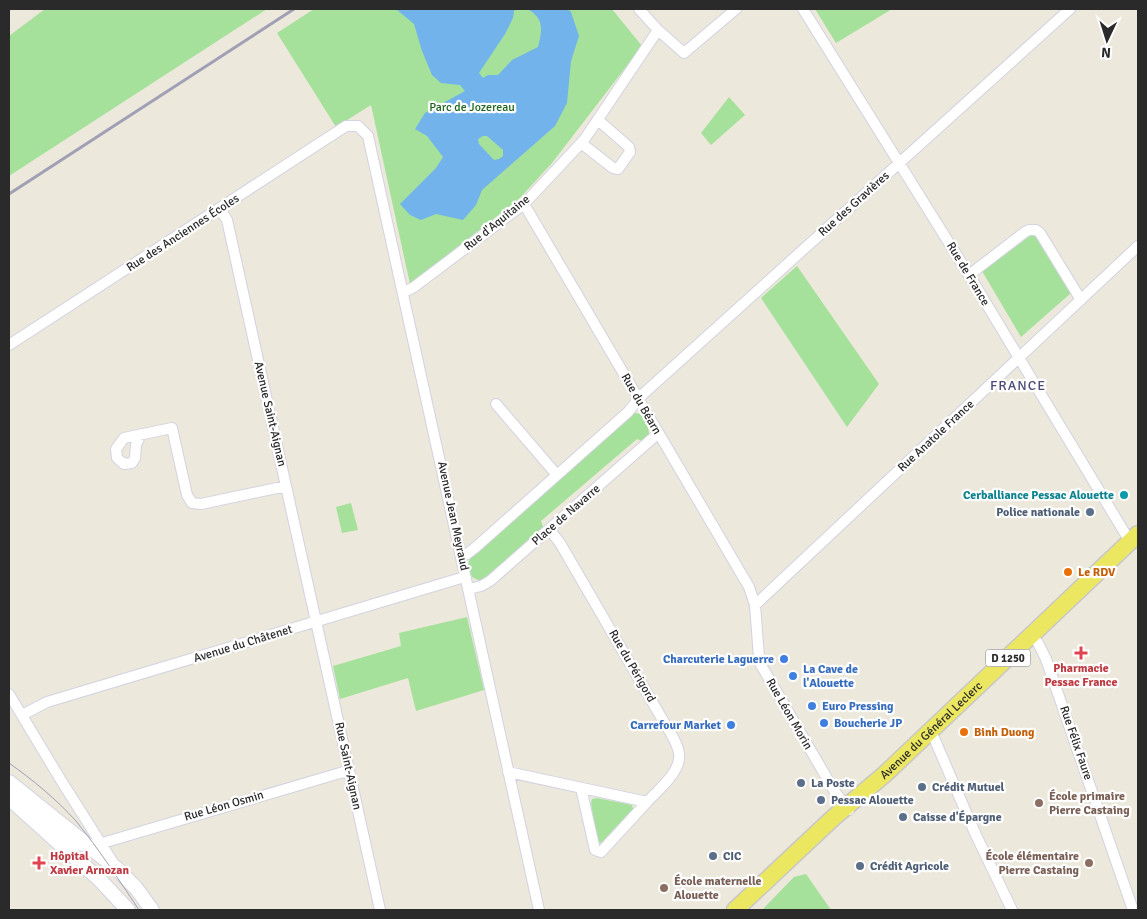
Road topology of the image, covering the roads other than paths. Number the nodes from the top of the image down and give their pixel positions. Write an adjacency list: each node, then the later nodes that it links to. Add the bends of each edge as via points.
1 (639, 9): 5 (street)
2 (736, 9): 5 (street, via 684,53)
3 (803, 9): 9 (street, Rue de France)
4 (1070, 9): 9 (street, Rue des Gravières)
5 (658, 30): 6 (street, Rue d'Aquitaine)
6 (598, 120): 8 (street, Rue d'Aquitaine); 8 (street, via 630,146 630,152 618,169)
7 (358, 126): 11 (street, Rue des Anciennes Écoles, via 346,126); 14 (street, Avenue Jean Meyraud, via 368,136)
8 (581, 143): 10 (street, Rue d'Aquitaine)
9 (899, 164): 13 (street, Rue de France); 18 (street, Rue des Gravières)
10 (524, 204): 14 (street, Rue d'Aquitaine); 18 (street, Rue du Béarn)
11 (220, 209): 16 (street, Rue des Anciennes Écoles); 23 (street, Avenue Saint-Aignan, via 227,220)
12 (1138, 246): 15 (street, Rue Anatole France)
13 (969, 275): 15 (street, via 1026,232 1036,230); 17 (street, Rue de France)
14 (404, 292): 26 (street, Avenue Jean Meyraud)
15 (1080, 300): 17 (street, Rue Anatole France)
16 (9, 345)
17 (1018, 358): 25 (street, Rue de France, via 1125,533); 29 (street, Rue Anatole France)
18 (639, 399): 21 (street, Rue du Béarn); 22 (street)
19 (496, 404): 22 (street)
20 (141, 434): 23 (street, via 172,428 187,495 192,503 202,504)
21 (659, 434): 24 (street, Place de Navarre); 29 (street, Rue du Béarn, via 749,587)
22 (557, 475): 26 (street)
23 (286, 486): 30 (street, Avenue Saint-Aignan)
24 (549, 530): 28 (street, Place de Navarre, via 490,581); 40 (street, Rue du Périgord, via 560,543 677,746 679,761 676,771)
25 (1135, 537): 31 (main road, Avenue du Général Leclerc / D 1250)
26 (462, 556): 27 (street, Avenue Jean Meyraud)
27 (466, 578): 28 (street, Avenue Jean Meyraud); 30 (street, Avenue du Châtenet)
28 (469, 589): 36 (street, Avenue Jean Meyraud)
29 (755, 606): 41 (street, Rue Léon Morin, via 760,665 835,792)
30 (316, 622): 33 (street, Avenue du Châtenet, via 47,702); 35 (street, Rue Saint-Aignan)
31 (1031, 635): 34 (main road, Avenue du Général Leclerc / D 1250); 50 (street, Rue Félix Faure, via 1046,659)
32 (9, 694): 33 (street)
33 (22, 715): 42 (street)
34 (931, 731): 41 (main road, Avenue du Général Leclerc / D 1250); 49 (street)
35 (349, 771): 42 (street, Rue Léon Osmin); 45 (street, Rue Saint-Aignan)
36 (508, 772): 38 (street); 46 (street, Avenue Jean Meyraud)
37 (9, 782): 42 (main road)
38 (581, 788): 40 (street); 40 (street, Rue du Périgord, via 595,850 601,852)
39 (13, 801): 42 (street, via 77,845); 43 (main road, via 100,879)
40 (647, 802)
41 (849, 810): 47 (main road, Avenue du Général Leclerc / D 1250, via 801,848); 48 (main road, Avenue du Général Leclerc / D 1250)
42 (95, 845): 44 (main road)
43 (128, 910)
44 (152, 910)
45 (380, 910)
46 (539, 910)
47 (735, 910)
48 (747, 910)
49 (1012, 910)
50 (1133, 910)

